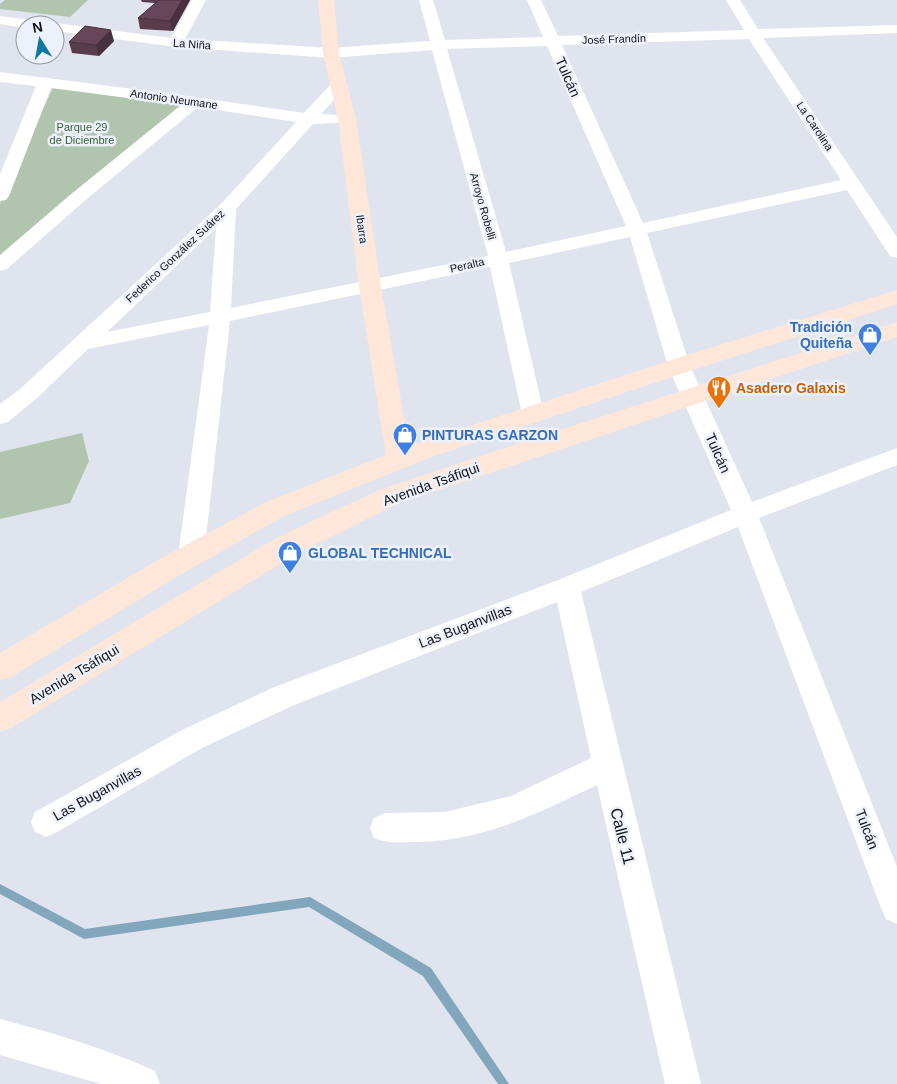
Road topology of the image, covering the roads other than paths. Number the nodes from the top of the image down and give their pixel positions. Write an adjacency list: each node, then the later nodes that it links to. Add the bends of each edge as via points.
1 (198, 0): 12 (street)
2 (326, 0): 14 (main road, Ibarra)
3 (426, 0): 13 (street, Arroyo Robelli)
4 (534, 0): 11 (street, Tulcán)
5 (733, 0): 10 (street, La Carolina)
6 (0, 20): 7 (street)
7 (15, 22)
8 (65, 28): 12 (street, La Niña)
9 (897, 29): 10 (street, José Frandín)
10 (752, 33): 11 (street, José Frandín); 21 (street, La Carolina)
11 (551, 41): 13 (street, José Frandín); 24 (street, Tulcán)
12 (176, 43): 14 (street, La Niña)
13 (439, 45): 14 (street, José Frandín); 26 (street, Arroyo Robelli)
14 (331, 52): 17 (main road, Ibarra)
15 (0, 77): 16 (street, Antonio Neumane)
16 (46, 82): 18 (street, Antonio Neumane); 22 (street)
17 (339, 85): 19 (street, Federico González Suárez); 20 (main road, Ibarra)
18 (195, 102): 19 (street, Antonio Neumane); 27 (street)
19 (308, 119): 20 (street, Antonio Neumane); 23 (street, Federico González Suárez)
20 (348, 119): 28 (main road, Ibarra)
21 (853, 183): 24 (street, Peralta); 25 (street, La Carolina)
22 (0, 196)
23 (227, 208): 30 (street); 32 (street, Federico González Suárez)
24 (637, 230): 26 (street, Peralta); 33 (street, Tulcán)
25 (897, 252)
26 (498, 258): 28 (street, Peralta); 35 (street, Arroyo Robelli)
27 (0, 265)
28 (370, 287): 30 (street, Peralta); 38 (main road, Ibarra)
29 (897, 297): 33 (main road)
30 (220, 318): 32 (street, Peralta); 40 (street)
31 (897, 329): 34 (main road, Avenida Tsáfiqui)
32 (81, 344): 36 (street, Federico González Suárez)
33 (679, 366): 34 (street, Tulcán); 35 (main road)
34 (692, 395): 39 (street, Tulcán); 43 (main road, Avenida Tsáfiqui, via 388,498 286,546)
35 (533, 414): 38 (main road)
36 (0, 416)
37 (897, 456): 39 (street, Las Buganvillas)
38 (398, 459): 40 (main road, via 275,509)
39 (745, 514): 41 (street, Las Buganvillas); 47 (street, Tulcán)
40 (191, 556): 42 (main road)
41 (567, 587): 44 (street, Calle 11); 45 (street, Las Buganvillas, via 282,697 192,739)
42 (0, 668)
43 (0, 718)
44 (606, 765): 46 (street, via 515,808 445,827); 50 (street, Calle 11)
45 (46, 822)
46 (385, 828)
47 (897, 908)
48 (0, 1038): 49 (street, via 58,1052)
49 (142, 1084)
50 (683, 1084)

